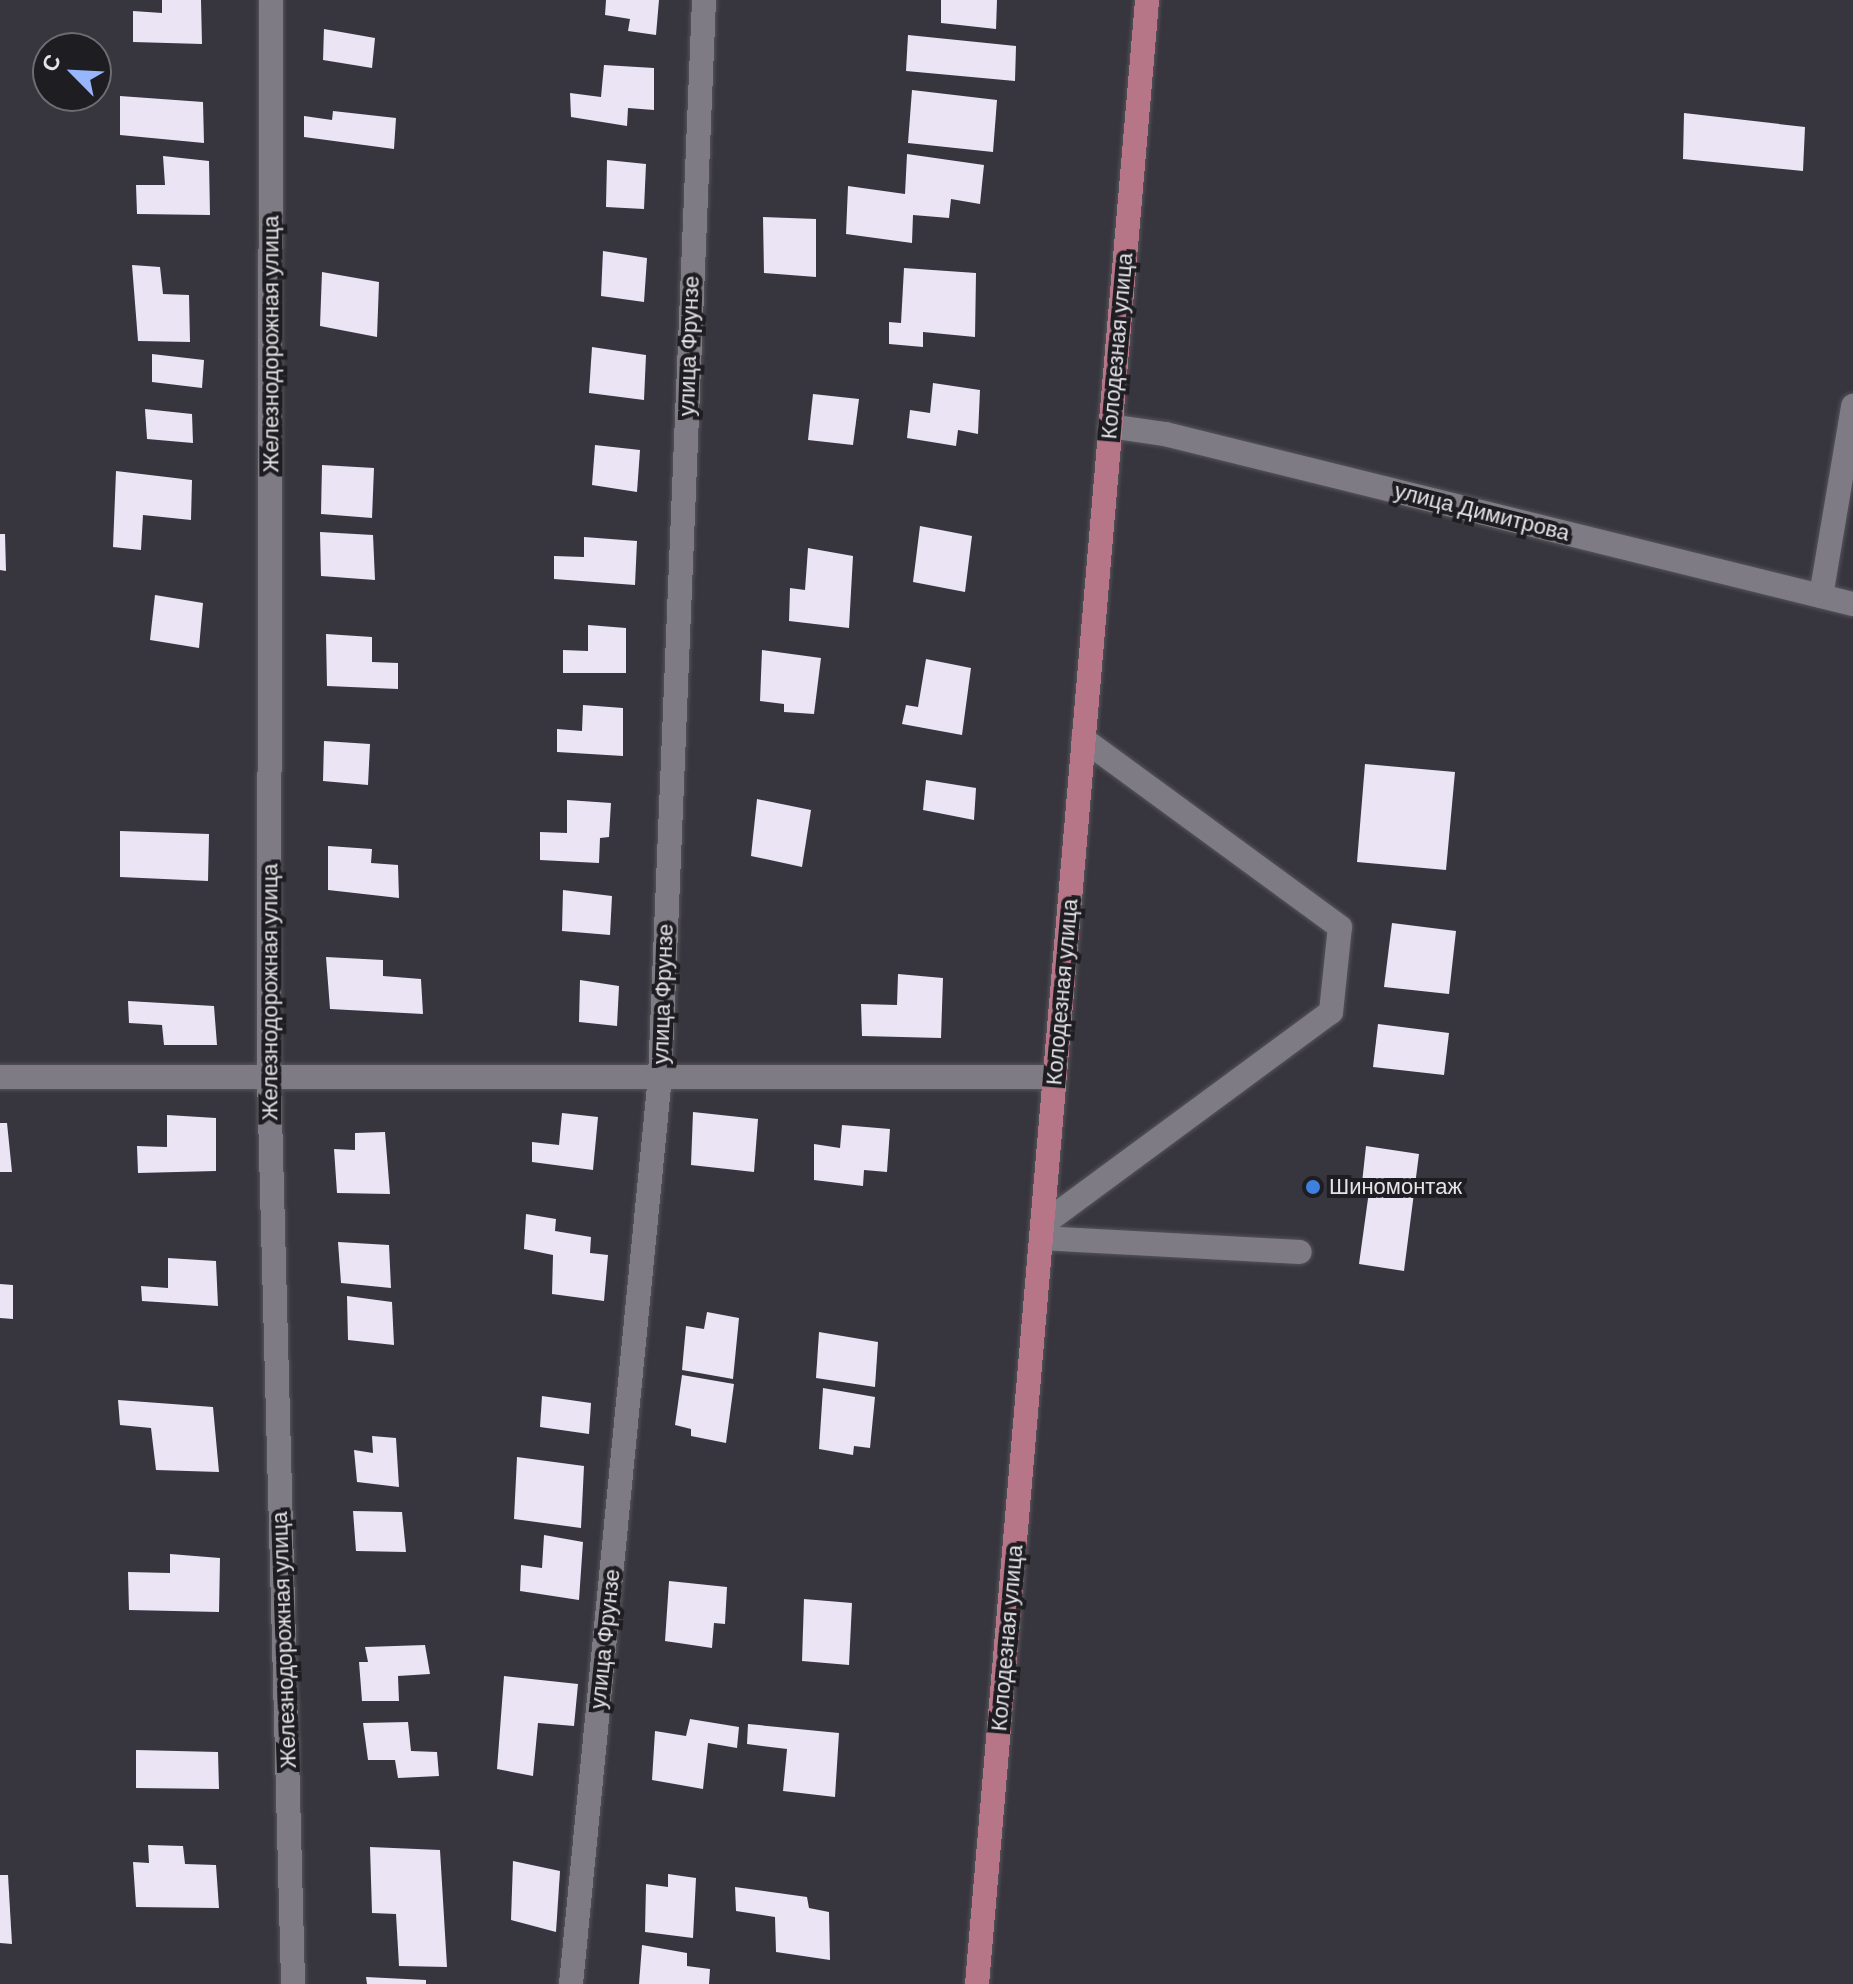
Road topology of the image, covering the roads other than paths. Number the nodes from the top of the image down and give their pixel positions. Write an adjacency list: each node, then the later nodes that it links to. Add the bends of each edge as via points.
1 (271, 0): 10 (street, Железнодорожная улица)
2 (704, 0): 11 (street, улица Фрунзе)
3 (1147, 0): 5 (main road, Колодезная улица)
4 (1853, 406): 6 (street)
5 (1110, 426): 6 (street, улица Димитрова, via 1165,434); 8 (main road, Колодезная улица)
6 (1821, 596): 7 (street, улица Димитрова)
7 (1853, 604)
8 (1083, 739): 12 (main road, Колодезная улица); 13 (street, via 1340,927 1331,1012)
9 (0, 1077): 10 (street)
10 (269, 1077): 11 (street); 15 (street, Железнодорожная улица)
11 (660, 1077): 12 (street); 16 (street, улица Фрунзе)
12 (1055, 1077): 13 (main road, Колодезная улица)
13 (1041, 1231): 14 (street); 17 (main road, Колодезная улица)
14 (1300, 1252)
15 (293, 1984)
16 (571, 1984)
17 (977, 1984)

